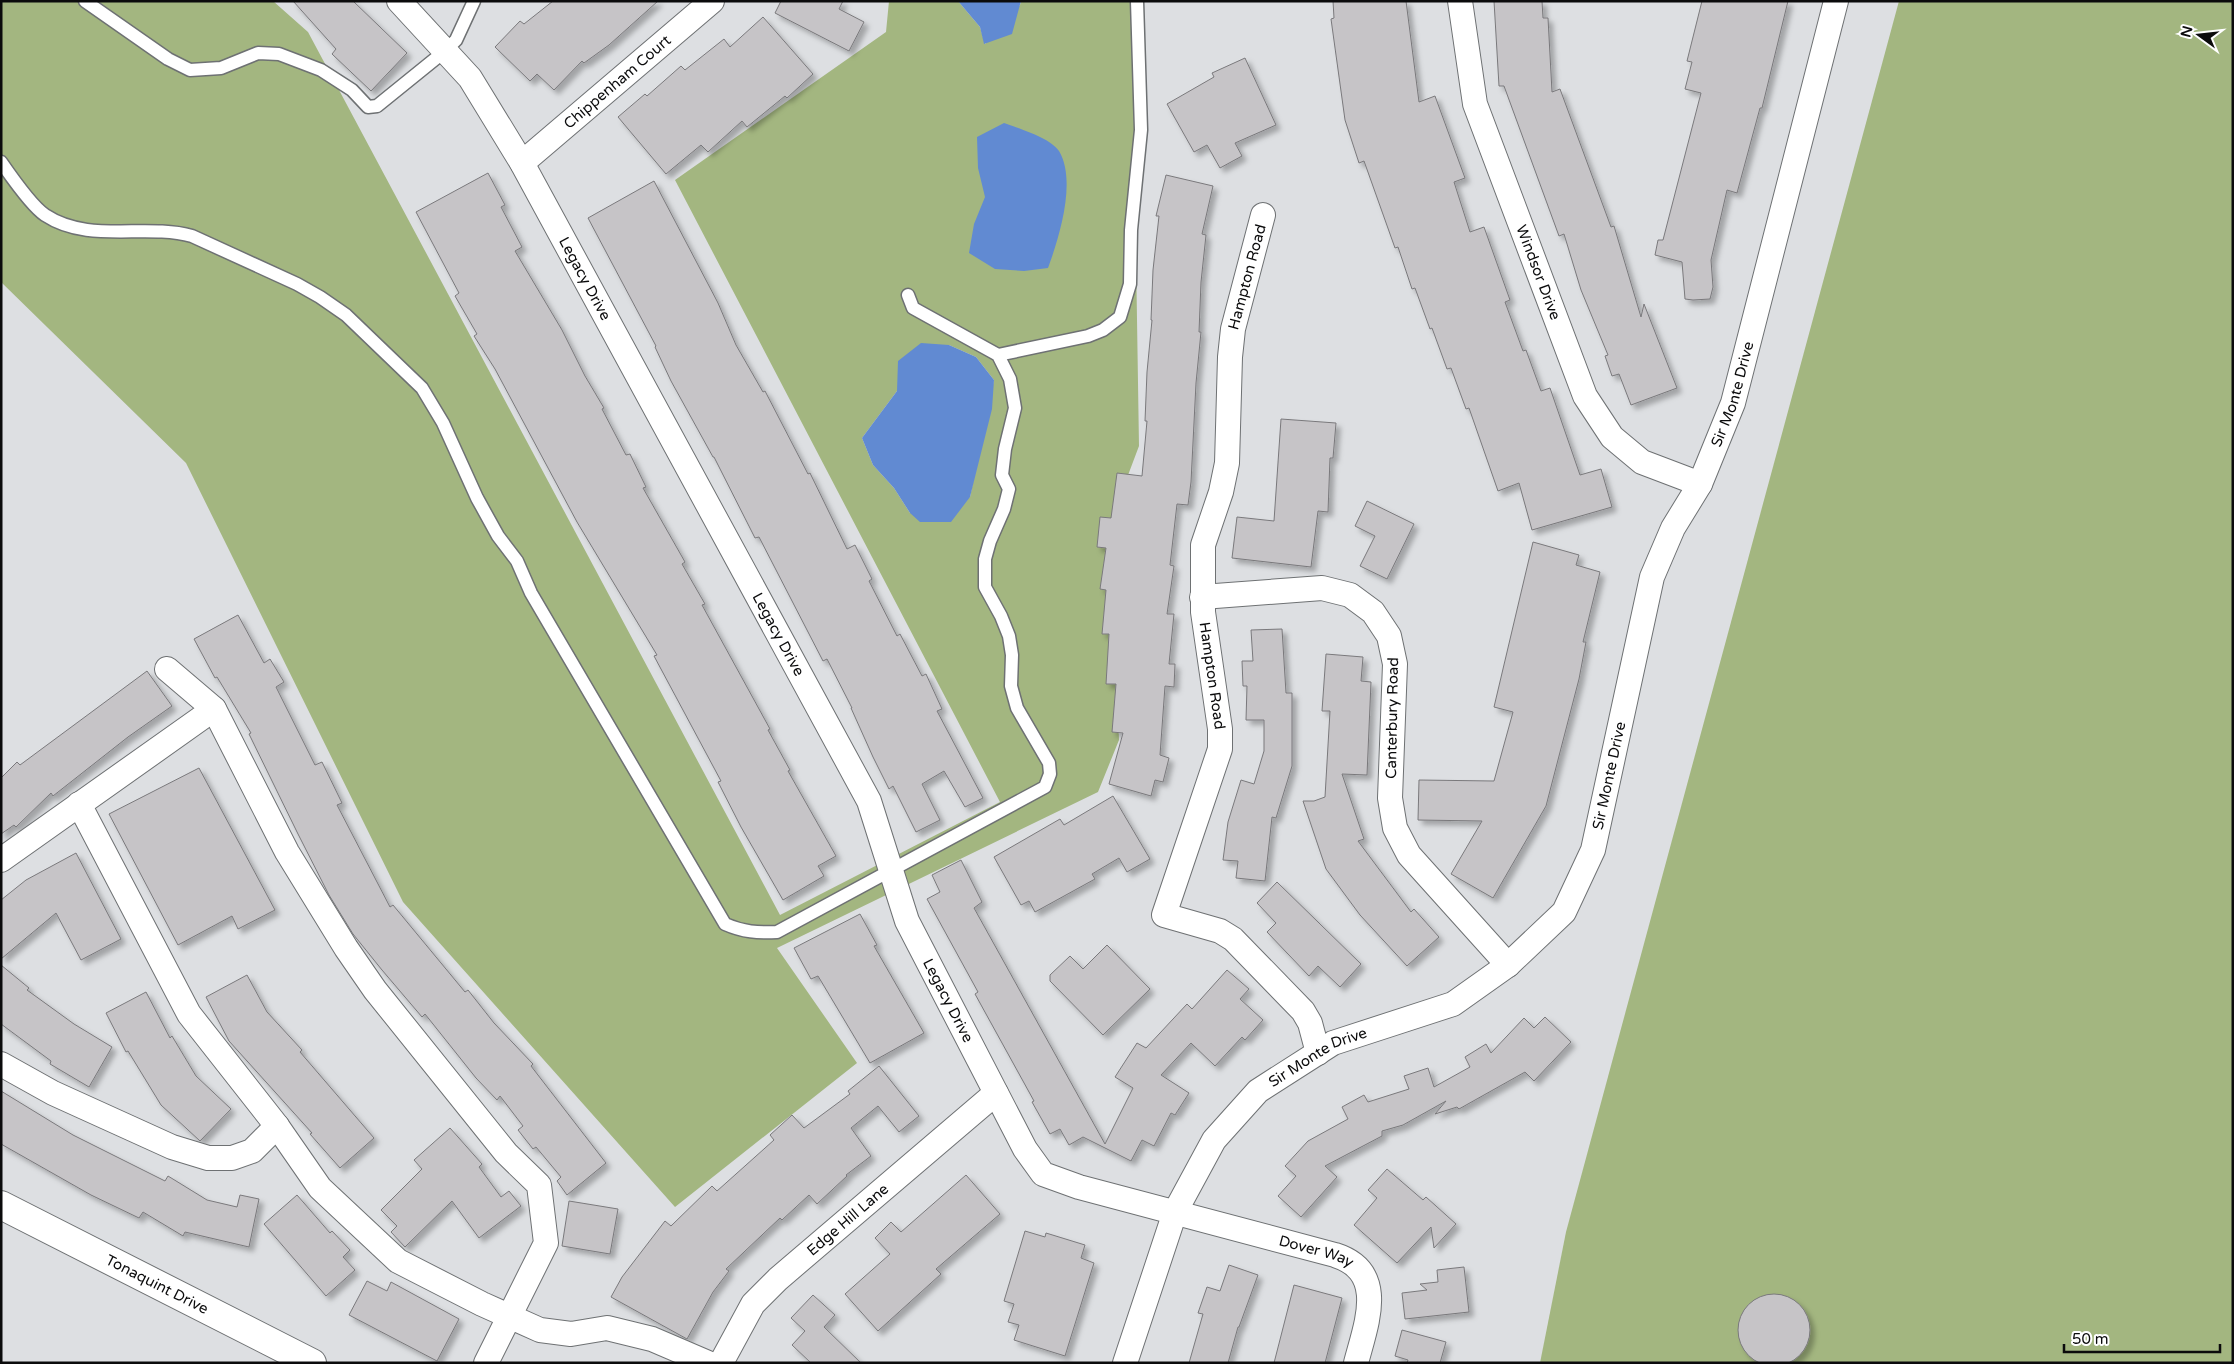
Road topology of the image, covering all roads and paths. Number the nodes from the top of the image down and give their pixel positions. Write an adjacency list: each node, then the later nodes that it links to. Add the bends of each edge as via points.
1 (85, 1): 8 (lane, via 168,59 190,70 221,68 258,53 279,54 321,70 352,90 368,107 377,106)
2 (399, 1): 8 (street, Legacy Drive)
3 (474, 1): 8 (lane, via 456,40)
4 (712, 1): 10 (street, Chippenham Court)
5 (1137, 1): 13 (lane, via 1141,130 1131,230 1130,284 1120,317 1088,336)
6 (1460, 1): 14 (street, Windsor Drive, via 1475,104 1585,396 1612,437 1642,462)
7 (1836, 1): 14 (street, Sir Monte Drive, via 1733,403)
8 (445, 51): 10 (street, Legacy Drive, via 470,78)
9 (1, 162): 20 (lane, via 44,214 63,225 83,230 176,231 297,284 346,315 422,388 443,423 498,536 517,561 531,594 725,924 756,933 776,932)
10 (522, 163): 20 (street, Legacy Drive, via 869,801)
11 (1264, 215): 15 (street, Hampton Road, via 1231,343 1227,463 1204,545)
12 (908, 295): 13 (lane, via 913,308)
13 (998, 355): 20 (lane, via 1010,379 1015,408 1004,449 1002,475 1009,490 987,550 985,587 1009,636 1011,686 1017,708 1043,750 1050,774 1045,787)
14 (1700, 484): 21 (street, Sir Monte Drive, via 1673,528 1652,577 1593,850 1564,912)
15 (1202, 596): 21 (street, Canterbury Road, via 1322,588 1350,595 1373,612 1389,636 1394,654 1390,798 1398,838 1415,864); 22 (street, Hampton Road, via 1220,749 1164,915 1220,931 1233,939 1303,1011 1310,1023)
16 (167, 669): 17 (street)
17 (214, 708): 18 (street); 28 (street, via 287,852 351,955 375,990 506,1153 539,1185 546,1243)
18 (79, 804): 19 (street); 25 (street, via 189,1014)
19 (1, 860)
20 (891, 869): 24 (street, Legacy Drive, via 907,921)
21 (1508, 965): 22 (street, Sir Monte Drive, via 1453,1004 1333,1043)
22 (1318, 1053): 27 (street, Sir Monte Drive, via 1258,1091 1214,1140)
23 (1, 1064): 25 (street, via 53,1093 172,1147 208,1158 232,1158 252,1151)
24 (996, 1093): 27 (street, Legacy Drive, via 1025,1149 1043,1174 1079,1187); 32 (street, Edge Hill Lane, via 778,1279 753,1304)
25 (277, 1126): 28 (street, via 320,1188 398,1261)
26 (1, 1205): 29 (street, Tonaquint Drive)
27 (1175, 1212): 33 (street, Sir Monte Drive); 34 (street, Dover Way, via 1335,1255 1354,1265 1364,1279 1370,1300)
28 (510, 1318): 30 (street); 31 (street, via 540,1330 571,1334 607,1328 652,1339)
29 (312, 1363)
30 (486, 1363)
31 (708, 1363)
32 (721, 1363)
33 (1125, 1363)
34 (1356, 1363)

